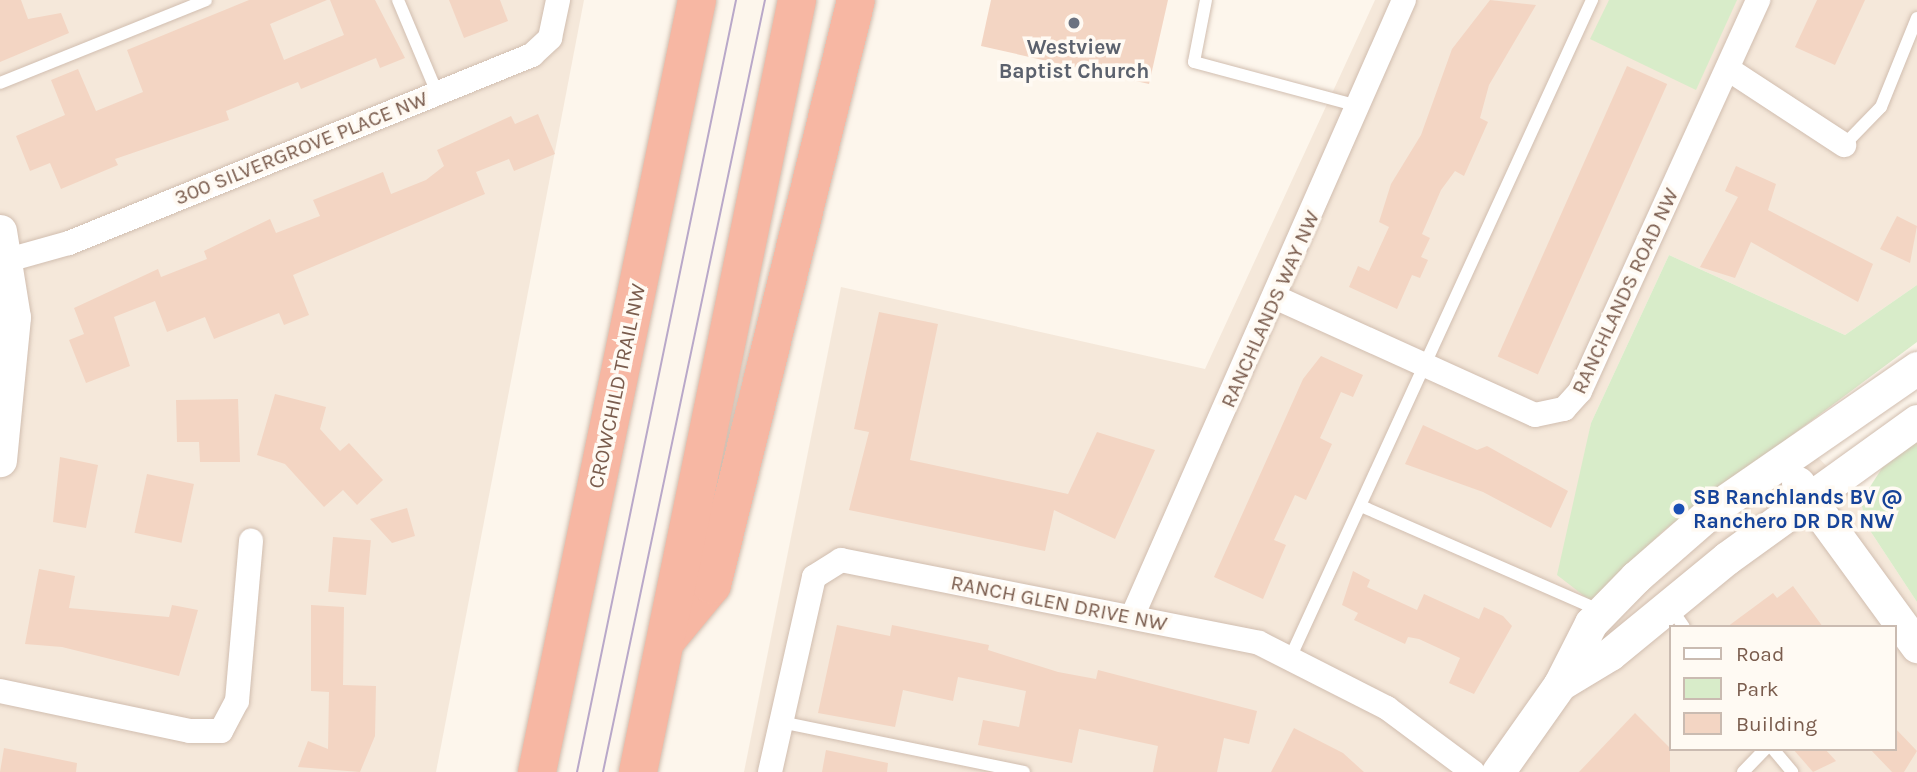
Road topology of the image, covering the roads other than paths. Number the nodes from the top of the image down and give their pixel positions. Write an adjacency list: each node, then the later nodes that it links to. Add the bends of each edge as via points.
1 (206, 0): 13 (lane)
2 (398, 0): 14 (lane)
3 (558, 0): 14 (street, 300 SILVERGROVE PLACE NW, via 545,47)
4 (697, 0): 38 (highway, CROWCHILD TRAIL NW)
5 (797, 0): 30 (highway)
6 (856, 0): 30 (highway, via 712,585)
7 (1206, 0): 15 (lane, via 1194,62)
8 (1404, 0): 15 (street, RANCHLANDS WAY NW)
9 (1592, 0): 19 (lane)
10 (1758, 0): 12 (street, RANCHLANDS ROAD NW)
11 (1917, 19): 16 (lane, via 1881,107)
12 (1728, 69): 16 (street); 19 (street, RANCHLANDS ROAD NW, via 1574,402 1535,415)
13 (0, 83)
14 (437, 93): 17 (street, 300 SILVERGROVE PLACE NW, via 69,243)
15 (1358, 106): 18 (street, RANCHLANDS WAY NW)
16 (1844, 145)
17 (4, 246): 22 (street, via 12,370)
18 (1277, 298): 19 (street, RANCHLANDS ROAD NW); 29 (street, RANCHLANDS WAY NW)
19 (1426, 365): 25 (lane)
20 (1917, 368): 23 (street)
21 (1917, 421): 24 (street)
22 (0, 460)
23 (1782, 462): 24 (street); 27 (street, via 1715,508)
24 (1811, 499): 28 (street); 31 (street)
25 (1361, 506): 27 (lane); 32 (lane)
26 (251, 541): 34 (street, via 237,701 221,731 190,731)
27 (1603, 611): 33 (street)
28 (1676, 615): 33 (street)
29 (1132, 617): 32 (street, RANCH GLEN DRIVE NW); 35 (street, RANCH GLEN DRIVE NW, via 832,562 814,578)
30 (665, 641): 39 (highway)
31 (1917, 646)
32 (1291, 656): 42 (street, RANCH GLEN DRIVE NW, via 1387,708)
33 (1560, 684): 43 (street)
34 (0, 691)
35 (780, 722): 40 (street, RANCH GLEN DRIVE NW); 41 (lane)
36 (1763, 751): 44 (lane)
37 (1775, 751): 45 (lane)
38 (537, 772)
39 (638, 772)
40 (770, 772)
41 (1024, 772)
42 (1473, 772)
43 (1498, 772)
44 (1743, 772)
45 (1791, 772)

